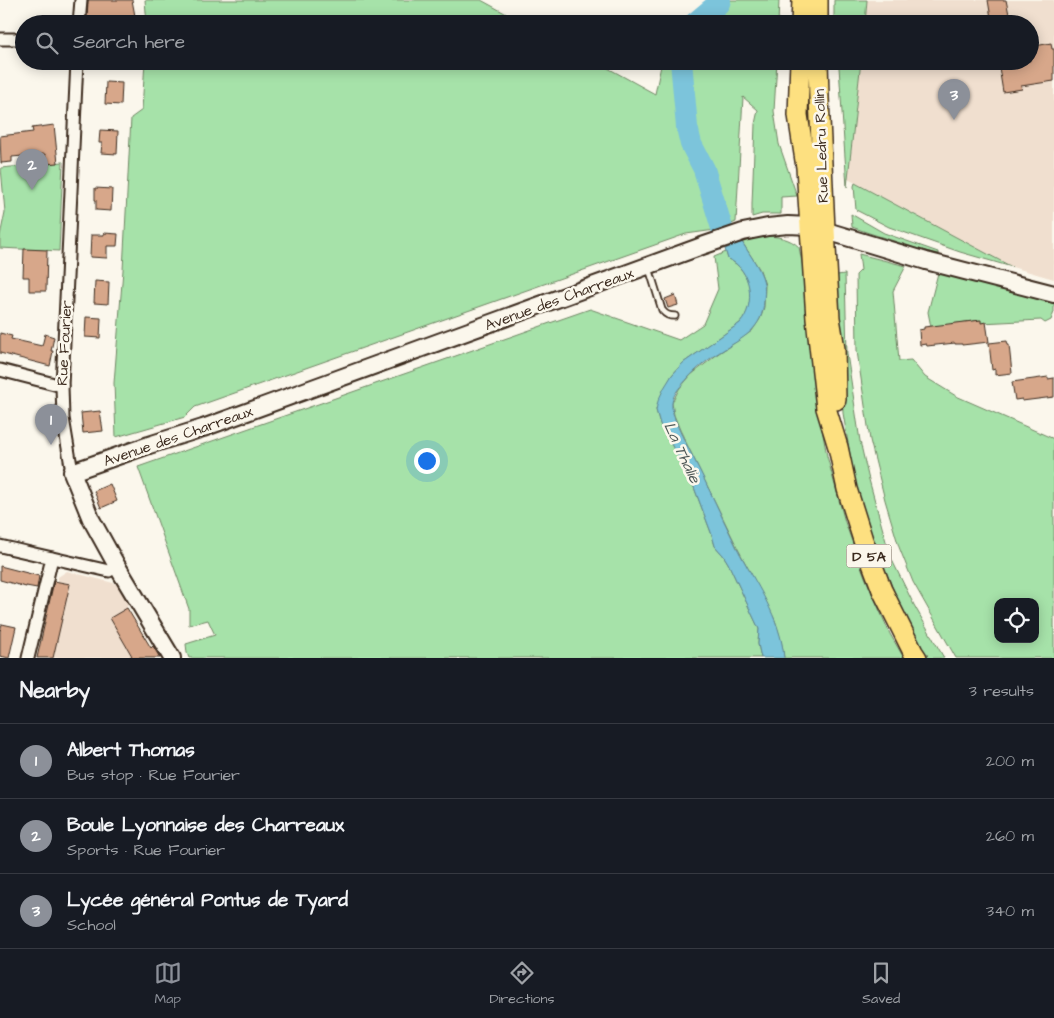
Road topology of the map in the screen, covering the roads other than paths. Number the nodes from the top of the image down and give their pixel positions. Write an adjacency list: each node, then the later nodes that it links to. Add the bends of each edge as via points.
1 (81, 0): 4 (street)
2 (802, 0): 5 (main road)
3 (818, 0): 6 (main road)
4 (80, 15)
5 (801, 15)
6 (818, 15)
7 (15, 38): 8 (street)
8 (0, 39)
9 (78, 70): 17 (street, Rue Fourier)
10 (800, 70): 12 (main road, Rue Ledru Rollin, via 798,115)
11 (818, 70): 12 (main road, Rue Ledru Rollin)
12 (817, 228): 13 (main road, Avenue des Charreaux, via 777,226 743,232); 14 (main road, Avenue des Charreaux, via 926,261); 24 (main road, D 5A, via 835,349 838,447 847,489 882,590)
13 (649, 266): 15 (lane, via 662,310); 18 (main road, Avenue des Charreaux, via 203,428)
14 (1054, 294)
15 (675, 316)
16 (0, 370): 17 (street)
17 (62, 386): 18 (street, Rue Fourier, via 62,418)
18 (72, 472): 21 (main road, Rue Fourier, via 91,519)
19 (0, 546): 20 (street)
20 (52, 558): 21 (street, via 109,571); 22 (street)
21 (117, 566): 23 (main road, Rue Fourier)
22 (28, 658)
23 (172, 658)
24 (917, 658)

